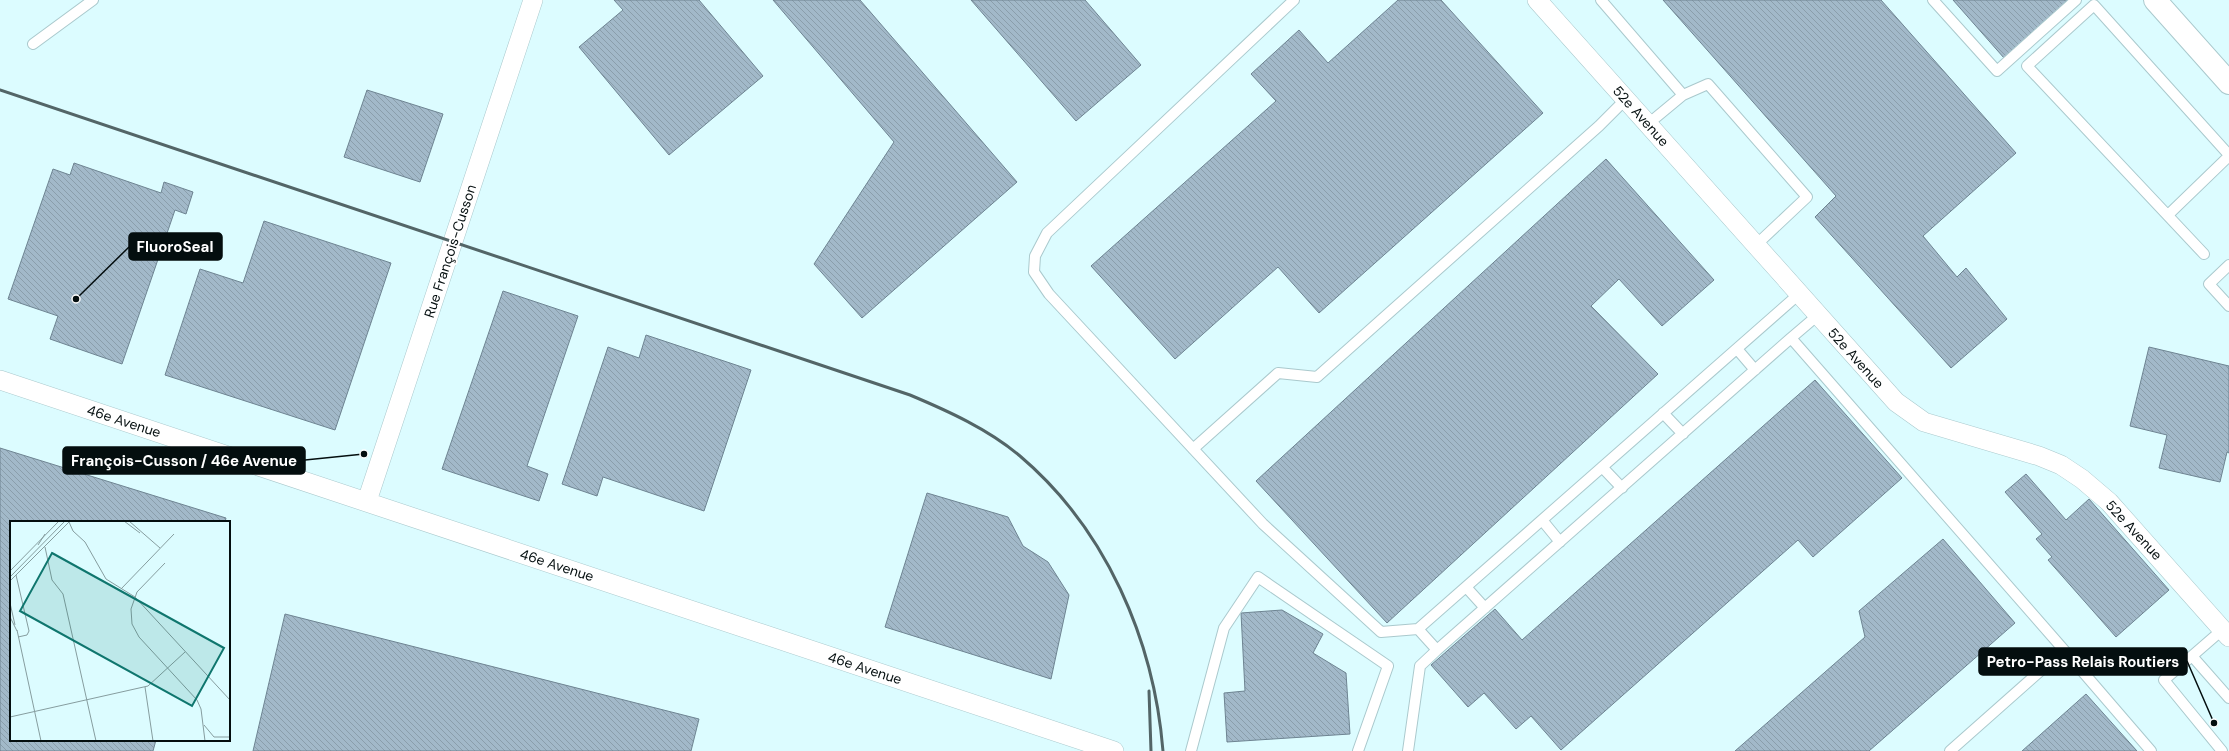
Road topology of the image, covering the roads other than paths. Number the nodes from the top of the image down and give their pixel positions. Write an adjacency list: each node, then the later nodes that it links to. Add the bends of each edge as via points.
1 (93, 0): 9 (lane)
2 (533, 0): 31 (street, Rue François-Cusson)
3 (1294, 0): 28 (lane, via 1047,233 1035,256 1034,272 1049,294)
4 (1537, 0): 12 (street, 52e Avenue)
5 (1601, 0): 11 (lane)
6 (1933, 0): 7 (lane, via 1997,71)
7 (2076, 0)
8 (2155, 0): 10 (street)
9 (33, 44)
10 (2229, 83)
11 (1683, 95): 13 (lane); 16 (lane, via 1708,84 1807,198)
12 (1626, 99): 13 (street, 52e Avenue); 28 (lane, via 1599,126 1317,377 1278,373)
13 (1648, 124): 16 (street, 52e Avenue)
14 (2229, 156): 15 (lane); 15 (lane, via 2094,5 2027,66)
15 (2168, 215): 17 (lane)
16 (1756, 245): 19 (street, 52e Avenue)
17 (2204, 254)
18 (2229, 265): 20 (lane, via 2209,284)
19 (1800, 294): 21 (street, 52e Avenue); 23 (lane)
20 (2229, 306)
21 (1818, 315): 22 (lane); 37 (street, 52e Avenue, via 1896,402 1924,422 2039,456 2061,465 2082,479 2109,502)
22 (1791, 338): 24 (lane); 39 (lane)
23 (1737, 349): 24 (lane); 26 (lane)
24 (1755, 370): 27 (lane)
25 (0, 380): 31 (street, 46e Avenue)
26 (1663, 413): 27 (lane); 29 (lane)
27 (1683, 434): 30 (lane)
28 (1193, 449): 36 (lane, via 1263,524 1381,632)
29 (1602, 467): 30 (lane); 32 (lane)
30 (1622, 488): 33 (lane)
31 (367, 501): 42 (street, 46e Avenue)
32 (1542, 520): 33 (lane); 34 (lane)
33 (1560, 542): 35 (lane)
34 (1466, 587): 35 (lane); 36 (lane)
35 (1485, 608): 38 (lane)
36 (1418, 629): 38 (lane)
37 (2226, 633): 40 (lane)
38 (1437, 650): 45 (lane, via 1420,666)
39 (2064, 650): 46 (lane); 47 (lane)
40 (2192, 656): 41 (lane); 48 (lane, via 2164,680)
41 (2229, 698)
42 (1114, 751)
43 (1191, 751): 44 (lane, via 1224,628 1258,577 1388,666)
44 (1358, 751)
45 (1408, 751)
46 (1950, 751)
47 (2151, 751)
48 (2222, 751)

